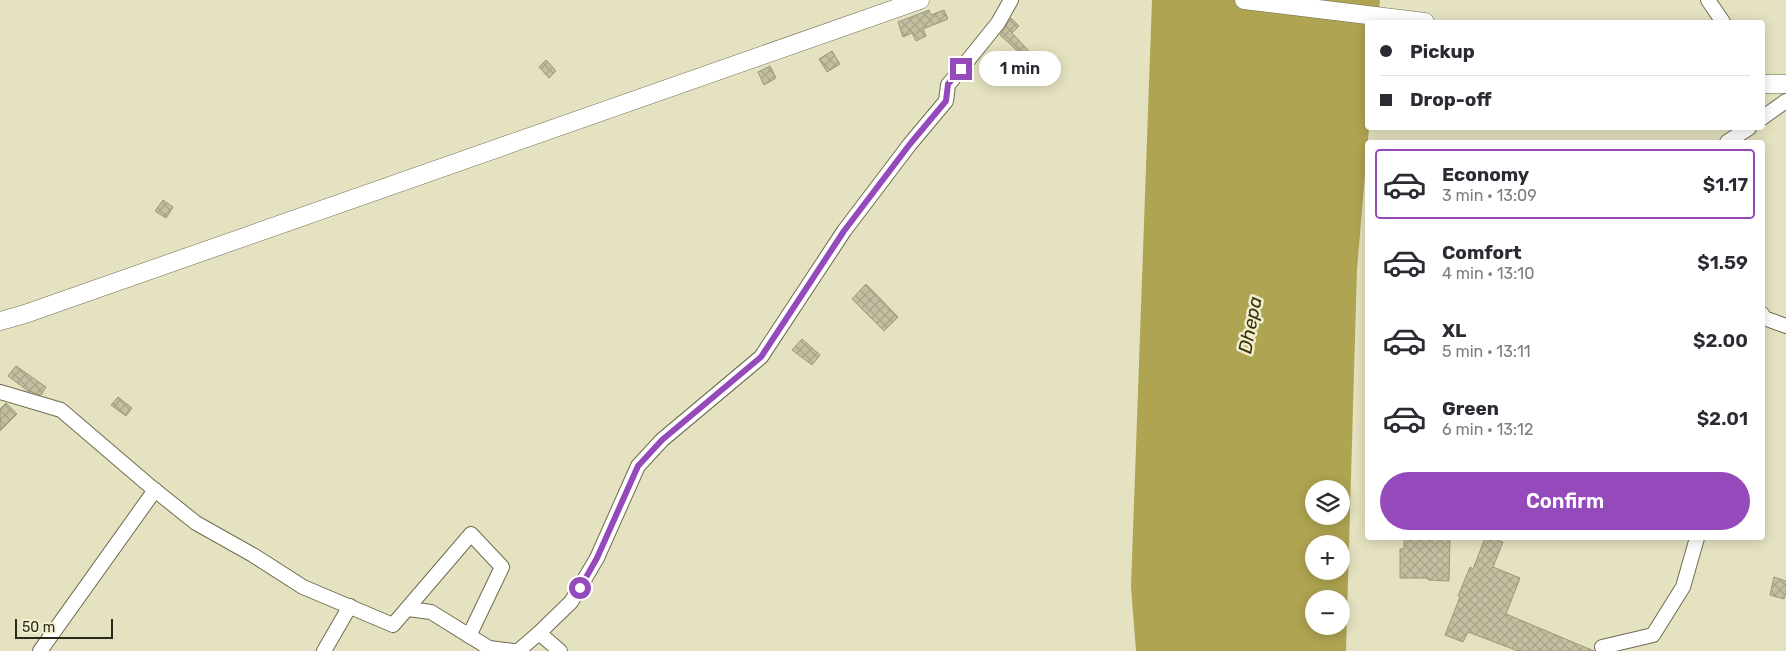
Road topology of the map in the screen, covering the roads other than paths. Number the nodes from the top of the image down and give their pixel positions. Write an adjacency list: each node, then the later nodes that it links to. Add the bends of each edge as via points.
1 (920, 0): 14 (street)
2 (1011, 0): 21 (street, via 998,23 948,84 946,101 844,231 761,357 662,440 638,466 593,566 571,602)
3 (1244, 0): 5 (street)
4 (1708, 0): 6 (street)
5 (1409, 20)
6 (1721, 20)
7 (1765, 84): 8 (street)
8 (1786, 84)
9 (1786, 101): 10 (street)
10 (1765, 116)
11 (1746, 130): 12 (street)
12 (1731, 140)
13 (1765, 318): 15 (street)
14 (0, 321)
15 (1786, 326)
16 (0, 392): 17 (street, via 61,410)
17 (155, 490): 19 (street, via 196,524 303,587); 24 (street)
18 (1696, 540): 23 (street, via 1683,587 1654,635)
19 (350, 606): 20 (street, via 393,626); 25 (street)
20 (408, 609): 22 (street, via 431,612); 22 (street, via 471,534 502,567)
21 (539, 633): 27 (street); 28 (street)
22 (469, 636): 26 (street, via 489,648)
23 (1602, 647)
24 (40, 651)
25 (324, 651)
26 (513, 651)
27 (518, 651)
28 (560, 651)

